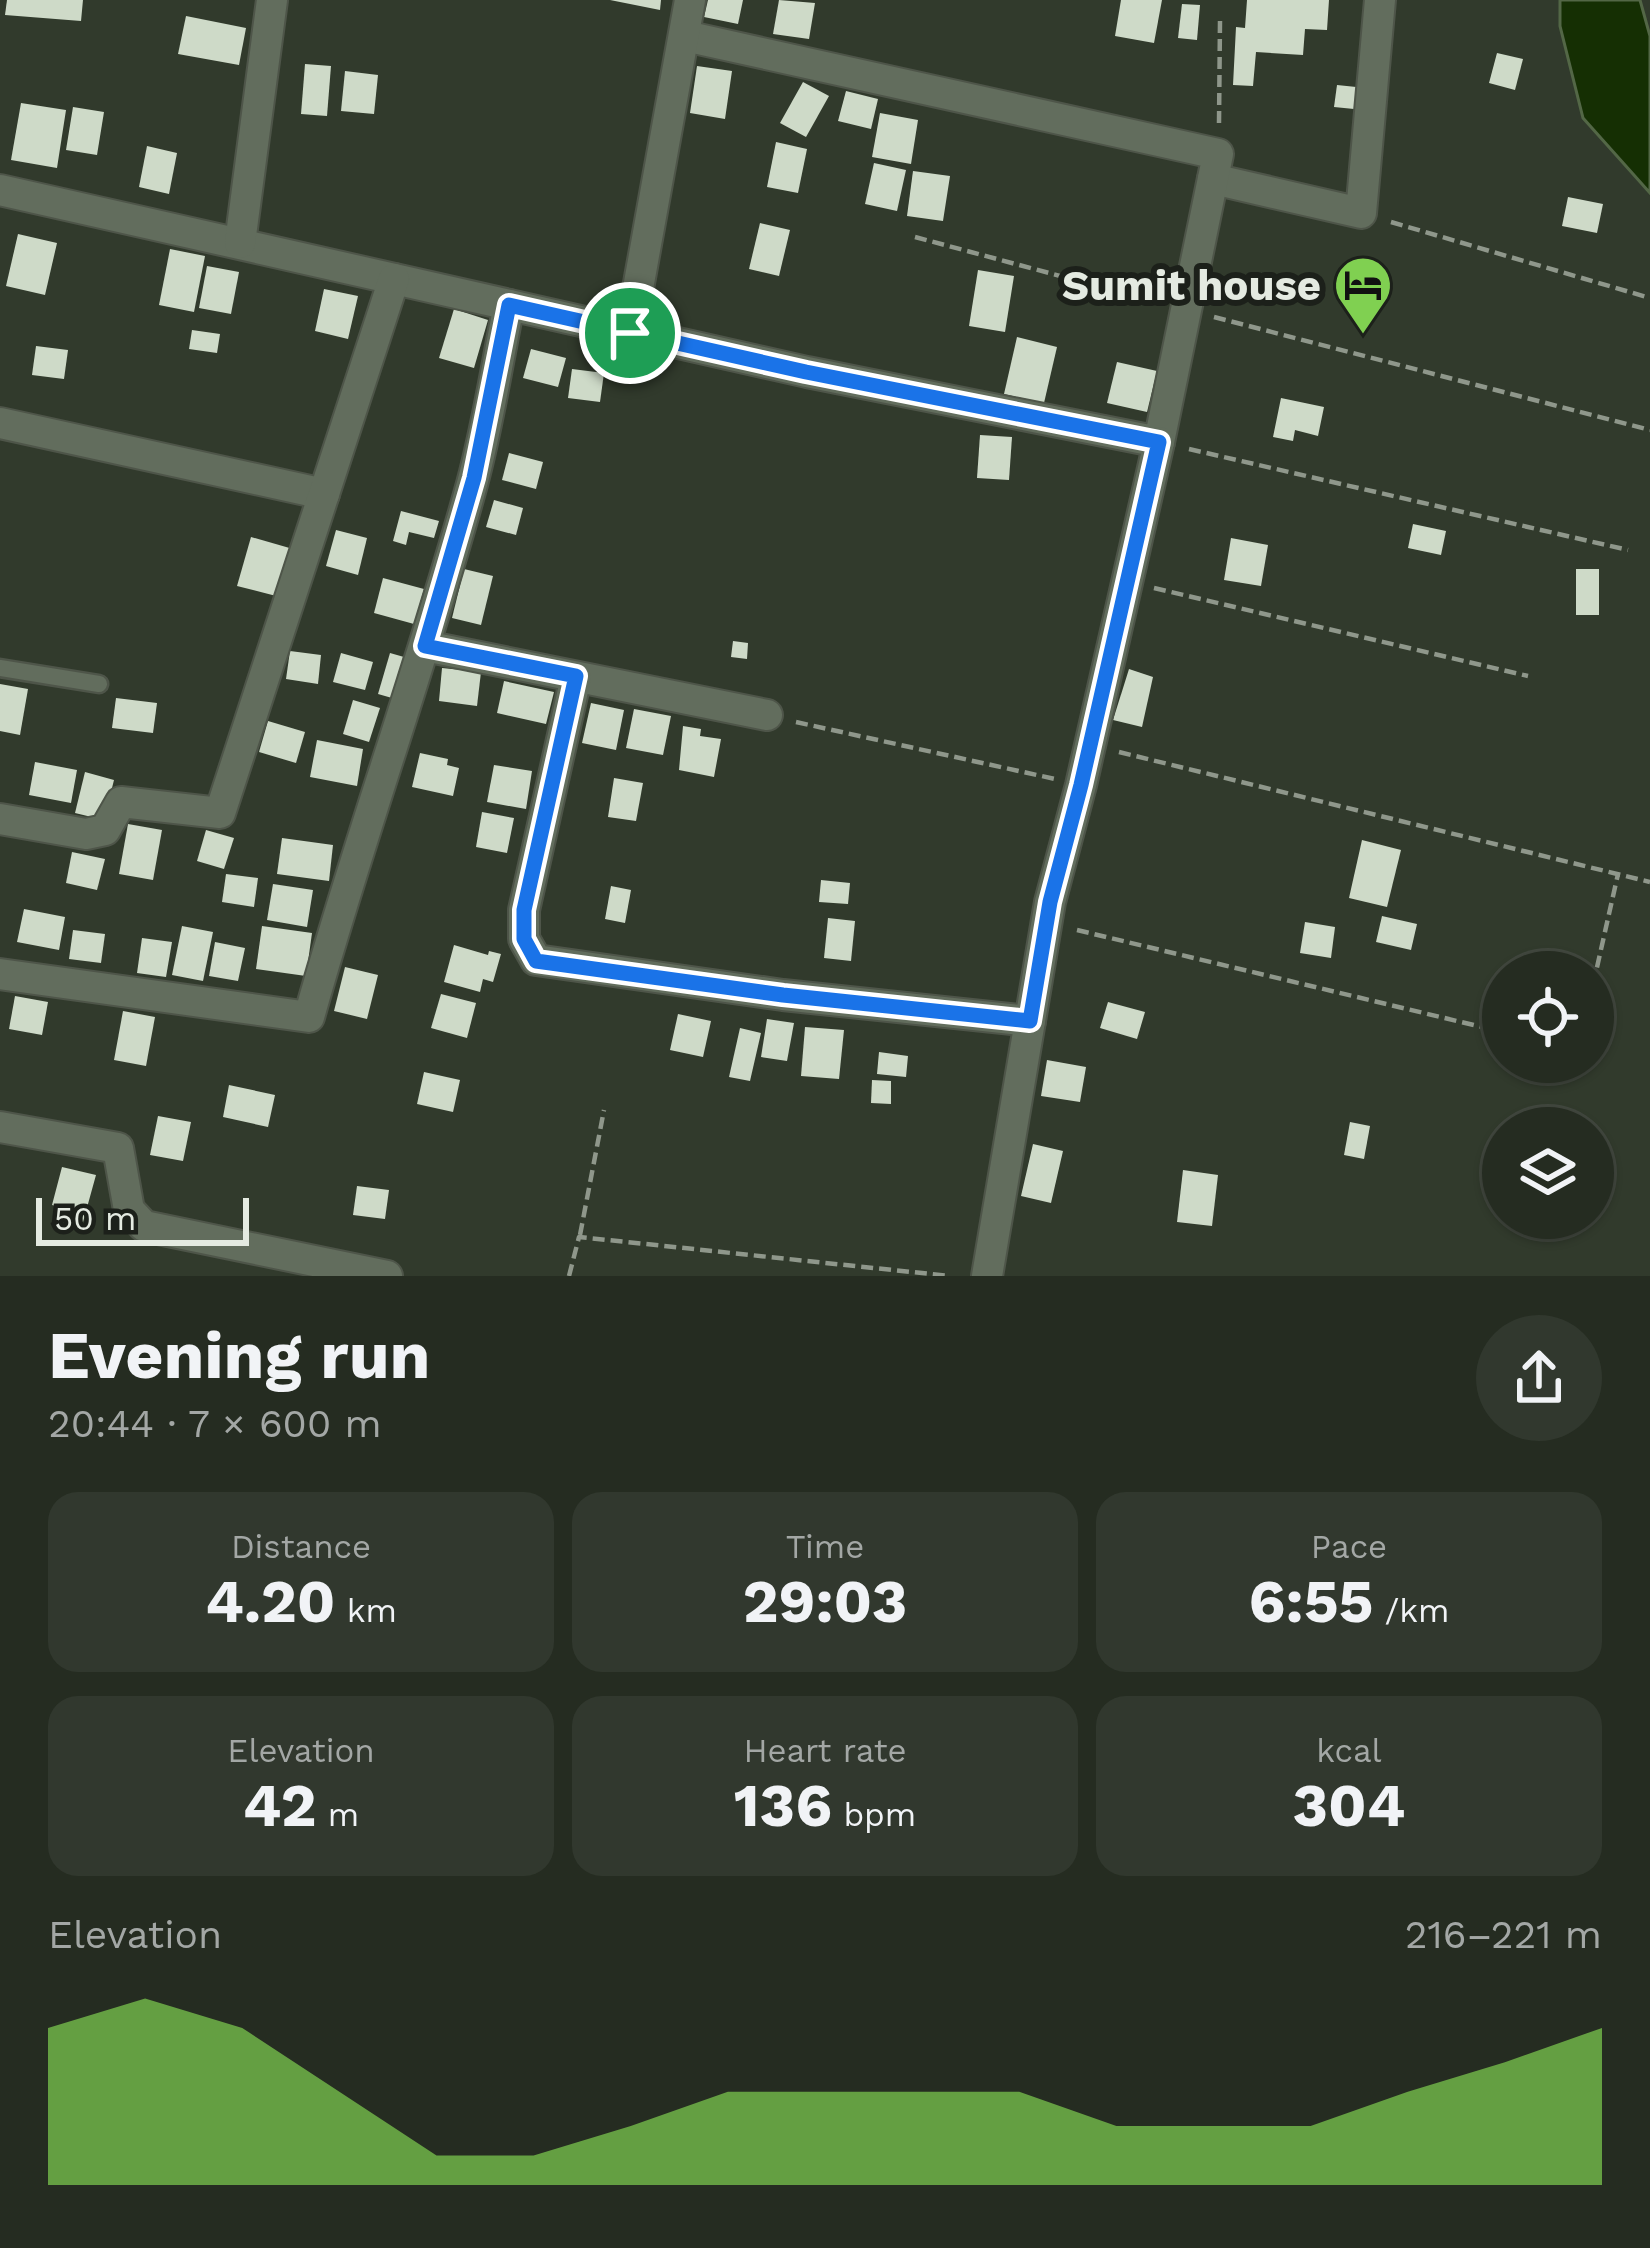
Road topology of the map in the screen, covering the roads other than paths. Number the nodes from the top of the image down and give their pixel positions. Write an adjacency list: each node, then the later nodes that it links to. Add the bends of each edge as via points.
1 (272, 0): 7 (street)
2 (690, 0): 4 (street)
3 (1381, 0): 5 (street, via 1361,213)
4 (685, 36): 5 (street); 10 (street)
5 (1215, 167): 12 (street)
6 (0, 190): 7 (street)
7 (240, 243): 8 (street)
8 (394, 278): 9 (street); 13 (street)
9 (509, 305): 10 (street); 14 (street, via 474,478)
10 (630, 333): 12 (street)
11 (0, 423): 13 (street)
12 (1159, 442): 21 (street)
13 (324, 494): 19 (street, via 220,813 121,802 105,830 86,834)
14 (425, 646): 16 (street); 20 (street, via 309,1017)
15 (0, 668): 17 (lane)
16 (576, 676): 18 (street); 21 (street, via 524,910 524,939 536,961)
17 (99, 684)
18 (767, 715)
19 (0, 819)
20 (0, 974)
21 (1030, 1021): 24 (street)
22 (0, 1127): 23 (street, via 118,1148 129,1210 144,1226)
23 (387, 1276)
24 (987, 1276)

